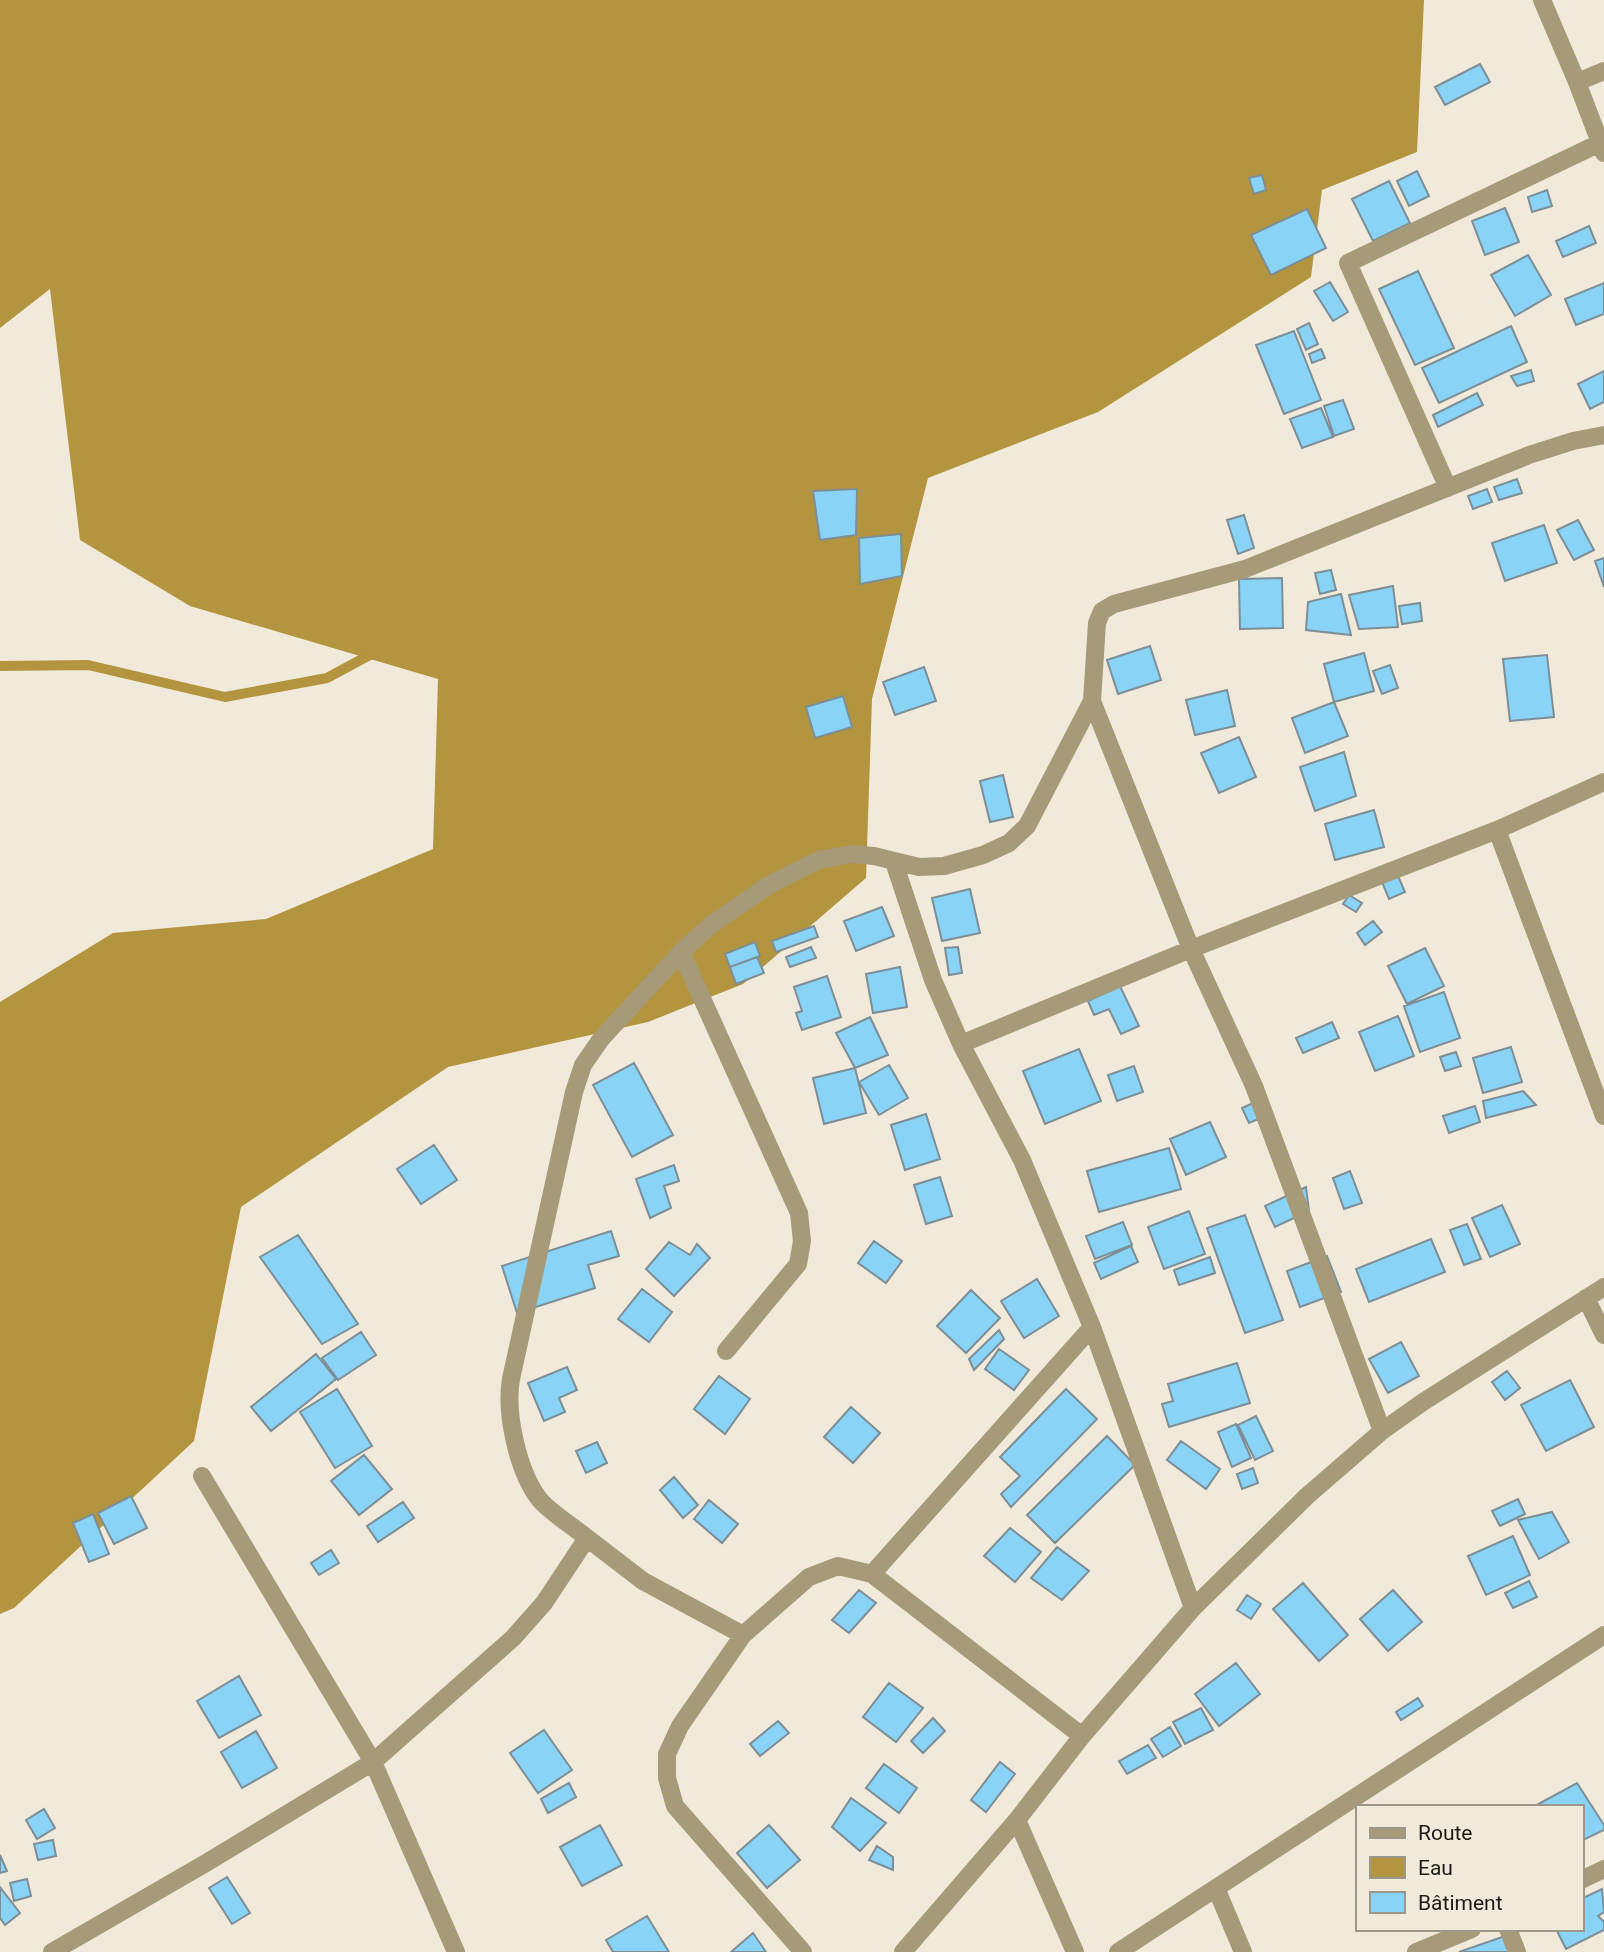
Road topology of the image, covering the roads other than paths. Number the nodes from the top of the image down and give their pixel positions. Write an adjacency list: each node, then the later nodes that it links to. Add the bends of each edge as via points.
1 (1542, 0): 3 (street)
2 (1604, 71): 3 (street)
3 (1577, 82): 4 (street)
4 (1602, 148): 6 (street, via 1348,263)
5 (1604, 435): 6 (street, via 1540,452)
6 (1448, 488): 7 (street, via 1245,569 1102,611 1097,623)
7 (1092, 701): 10 (street, via 1027,826 1009,843 944,866); 11 (street)
8 (1604, 782): 9 (street)
9 (1497, 830): 11 (street); 14 (street)
10 (894, 862): 12 (street, via 851,854 819,860 769,885 712,923); 13 (street, via 933,980)
11 (1191, 949): 13 (street); 20 (street, via 1254,1086)
12 (681, 952): 19 (street, via 799,1213 802,1241 798,1264); 22 (street, via 583,1065 511,1379 512,1433 528,1476 540,1500)
13 (961, 1044): 17 (street, via 1022,1160)
14 (1604, 1116)
15 (1604, 1287): 16 (street)
16 (1586, 1298): 18 (street); 20 (street)
17 (1092, 1327): 23 (street); 24 (street)
18 (1604, 1335)
19 (726, 1351)
20 (1382, 1431): 24 (street, via 1307,1496)
21 (202, 1476): 28 (street)
22 (587, 1538): 26 (street, via 643,1581); 28 (street, via 544,1603 513,1638)
23 (872, 1574): 26 (street, via 838,1566 809,1577); 27 (street)
24 (1193, 1608): 27 (street)
25 (1604, 1635): 32 (street)
26 (743, 1636): 37 (street, via 680,1726 667,1754 667,1778 675,1806)
27 (1082, 1736): 29 (street)
28 (373, 1762): 35 (street); 36 (street)
29 (1017, 1820): 38 (street); 39 (street)
30 (1604, 1869): 31 (street)
31 (1583, 1879)
32 (1216, 1888): 40 (street); 41 (street)
33 (1467, 1931): 42 (street)
34 (1509, 1931): 43 (street)
35 (52, 1952)
36 (456, 1952)
37 (803, 1952)
38 (902, 1952)
39 (1075, 1952)
40 (1118, 1952)
41 (1243, 1952)
42 (1416, 1952)
43 (1517, 1952)

